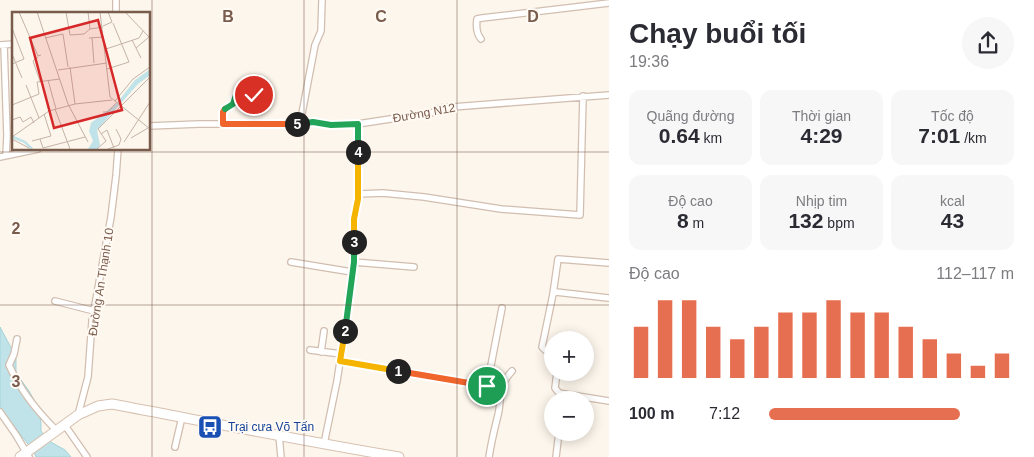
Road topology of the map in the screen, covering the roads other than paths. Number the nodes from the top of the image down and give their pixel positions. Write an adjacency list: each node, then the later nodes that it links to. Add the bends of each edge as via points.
1 (322, 0): 9 (street, via 321,30 315,45)
2 (609, 3): 3 (street, via 482,18 477,20 476,26)
3 (481, 39)
4 (2, 45): 14 (street, via 6,99)
5 (254, 95): 8 (street, via 236,95 233,104 223,112)
6 (609, 95): 7 (street, Đường N12)
7 (583, 96): 10 (street, Đường N12, via 440,108 436,112); 15 (street, via 580,215 510,210 424,196)
8 (223, 124): 9 (street, Đường N12); 11 (street, Đường N12)
9 (300, 124): 10 (street, Đường N12)
10 (358, 124): 15 (street)
11 (150, 126)
12 (33, 150): 14 (street)
13 (118, 150): 25 (street, Đường An Thạnh 10, via 111,217)
14 (3, 156)
15 (358, 194): 17 (street, via 354,219)
16 (291, 262): 20 (street)
17 (354, 262): 19 (street); 20 (street)
18 (609, 264): 21 (street, via 558,259)
19 (414, 266)
20 (352, 272): 33 (street)
21 (553, 294): 22 (street); 27 (street)
22 (608, 298)
23 (55, 301): 25 (street)
24 (502, 308): 36 (street)
25 (94, 311): 41 (street, Đường An Thạnh 10, via 88,377)
26 (324, 331): 32 (street)
27 (545, 331)
28 (544, 337): 30 (street)
29 (17, 338): 44 (street, via 9,365)
30 (544, 349)
31 (310, 350): 32 (street)
32 (321, 352): 33 (street)
33 (341, 354): 34 (street)
34 (340, 361): 36 (street); 47 (street)
35 (512, 371): 37 (street)
36 (487, 386): 37 (street)
37 (501, 388): 53 (street, via 498,418)
38 (594, 400): 39 (street)
39 (609, 401)
40 (0, 412): 49 (street)
41 (78, 415): 42 (main road, via 112,404); 43 (main road)
42 (182, 417): 45 (main road); 48 (street)
43 (64, 424): 44 (main road); 50 (street)
44 (53, 432): 49 (main road)
45 (279, 435): 47 (main road); 51 (street)
46 (559, 441): 54 (street)
47 (324, 444): 52 (main road)
48 (175, 447)
49 (26, 454)
50 (87, 457)
51 (281, 457)
52 (399, 457)
53 (488, 457)
54 (556, 457)

